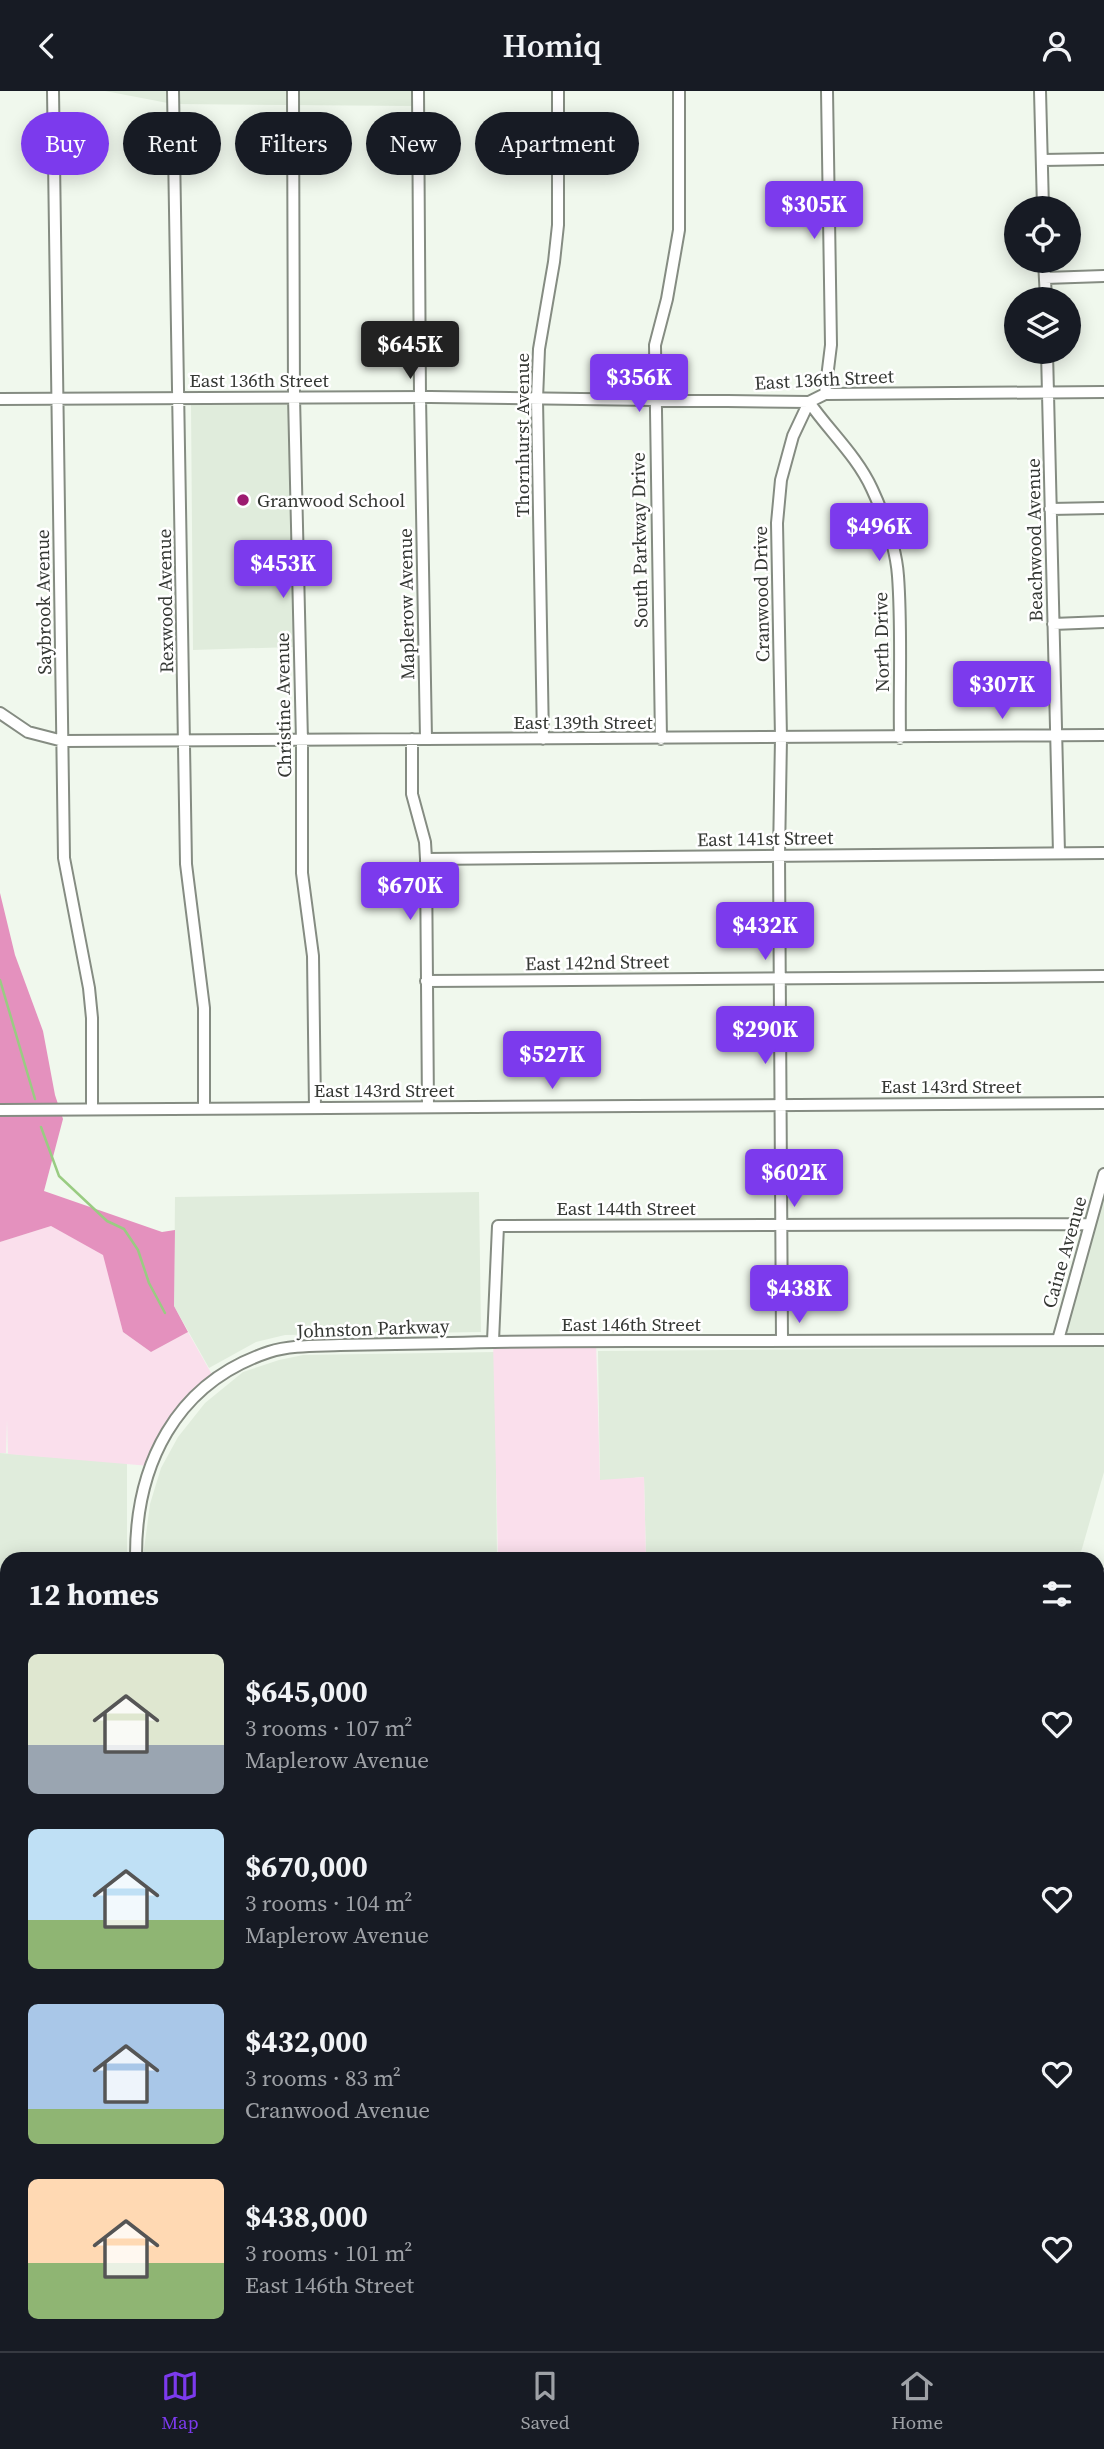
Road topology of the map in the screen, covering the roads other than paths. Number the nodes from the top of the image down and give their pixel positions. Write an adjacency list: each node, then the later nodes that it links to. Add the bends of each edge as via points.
1 (53, 91): 25 (street, Saybrook Avenue)
2 (173, 91): 22 (street, Rexwood Avenue)
3 (293, 91): 20 (street, Christine Avenue)
4 (418, 91): 21 (street, Maplerow Avenue)
5 (558, 91): 26 (street, Thornhurst Avenue, via 558,225 539,348)
6 (679, 91): 23 (street, South Parkway Drive, via 679,230 655,345)
7 (827, 91): 19 (street, via 831,345)
8 (1040, 91): 10 (street)
9 (1104, 159): 10 (street)
10 (1042, 160): 11 (street)
11 (1043, 196)
12 (1045, 273): 14 (street)
13 (1104, 276): 14 (street)
14 (1045, 278): 15 (street)
15 (1045, 287)
16 (1047, 364): 18 (street, Beachwood Avenue)
17 (1104, 392): 18 (street, East 136th Street)
18 (1048, 393): 19 (street, East 136th Street); 29 (street, Beachwood Avenue)
19 (825, 394): 27 (street, East 136th Street)
20 (294, 397): 21 (street, East 136th Street); 22 (street, East 136th Street); 43 (street, Christine Avenue)
21 (420, 397): 26 (street, East 136th Street); 38 (street, Maplerow Avenue)
22 (178, 398): 25 (street, East 136th Street); 42 (street, Rexwood Avenue)
23 (654, 398): 26 (street, East 136th Street); 27 (street, East 136th Street); 40 (street, South Parkway Drive)
24 (0, 399): 25 (street, East 136th Street)
25 (57, 399): 41 (street, Saybrook Avenue)
26 (537, 399): 39 (street, Thornhurst Avenue)
27 (809, 402): 35 (street, Cranwood Drive, via 793,436 778,512); 36 (street, North Drive, via 872,488 887,527 898,574)
28 (1104, 508): 29 (street)
29 (1050, 509): 31 (street, Beachwood Avenue)
30 (1104, 622): 31 (street)
31 (1053, 624): 34 (street, Beachwood Avenue)
32 (0, 713): 41 (street, East 139th Street, via 28,732)
33 (1104, 735): 34 (street, East 139th Street)
34 (1055, 736): 36 (street, East 139th Street); 44 (street, Beachwood Avenue)
35 (781, 738): 36 (street, East 139th Street); 40 (street, East 139th Street); 46 (street, Cranwood Drive)
36 (900, 738)
37 (412, 739): 38 (street, East 139th Street); 43 (street, East 139th Street); 47 (street, via 412,794)
38 (426, 739): 39 (street, East 139th Street)
39 (543, 739): 40 (street, East 139th Street)
40 (661, 739)
41 (63, 741): 42 (street, East 139th Street); 56 (street, Saybrook Avenue, via 64,858 91,1008)
42 (185, 741): 43 (street, East 139th Street); 54 (street, Rexwood Avenue, via 186,864 204,1007)
43 (302, 741): 55 (street, Christine Avenue, via 302,873 313,955)
44 (1059, 853): 45 (street, East 141st Street); 46 (street, East 141st Street)
45 (1104, 853)
46 (779, 855): 47 (street, East 141st Street); 49 (street, Cranwood Drive)
47 (426, 859): 50 (street)
48 (1104, 976): 49 (street, East 142nd Street)
49 (781, 978): 50 (street, East 142nd Street); 52 (street, Cranwood Drive)
50 (426, 981): 53 (street)
51 (1104, 1103): 52 (street, East 143rd Street)
52 (780, 1105): 53 (street, East 143rd Street); 60 (street, Cranwood Drive)
53 (428, 1107): 55 (street, East 143rd Street)
54 (204, 1108): 55 (street, East 143rd Street); 56 (street, East 143rd Street)
55 (315, 1108)
56 (92, 1109): 57 (street, East 143rd Street)
57 (0, 1110)
58 (1104, 1174): 59 (street, Caine Avenue)
59 (1090, 1224): 60 (street, East 144th Street); 61 (street, Caine Avenue)
60 (780, 1225): 63 (street, East 144th Street, via 498,1226); 64 (street, Cranwood Drive)
61 (1058, 1340): 62 (street, East 146th Street); 64 (street, East 146th Street)
62 (1104, 1340)
63 (493, 1341): 64 (street, East 146th Street); 65 (street, Johnston Parkway, via 305,1346 270,1352 235,1368 208,1384 182,1409 153,1454 138,1516)
64 (782, 1341)
65 (136, 1552)

